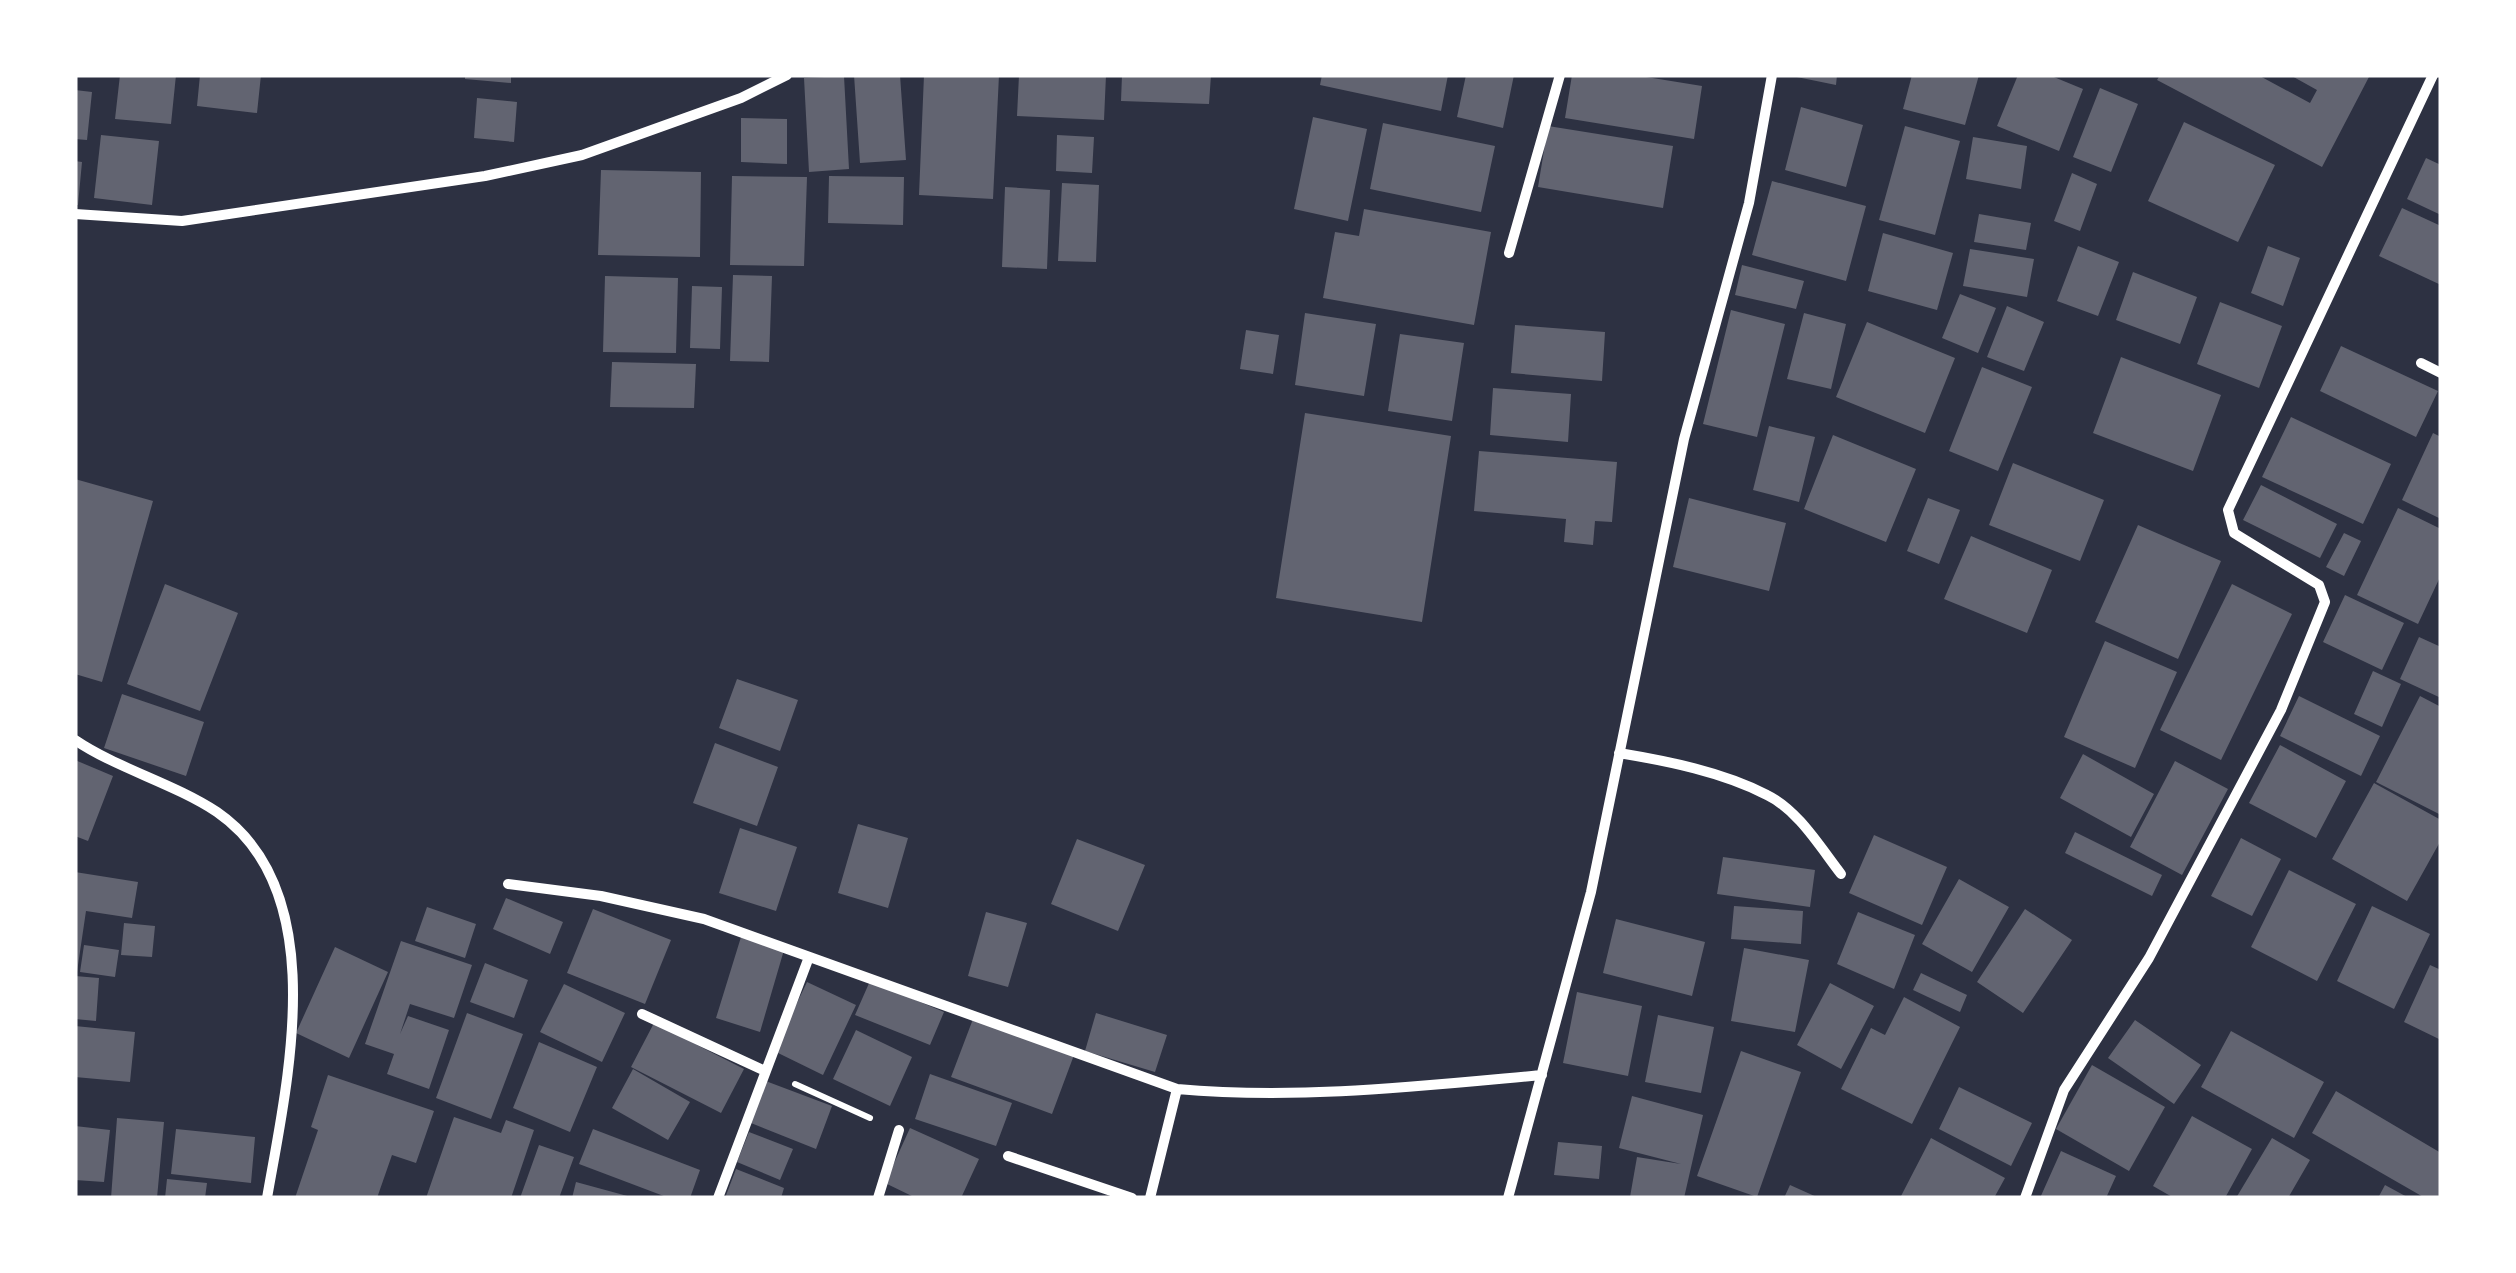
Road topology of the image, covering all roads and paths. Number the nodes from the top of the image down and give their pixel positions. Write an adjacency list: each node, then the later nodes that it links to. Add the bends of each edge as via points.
1 (787, 75): 5 (street, via 582,155 485,176 182,221)
2 (1560, 75): 6 (street)
3 (1772, 75): 10 (street, via 1749,202 1684,439)
4 (2434, 75): 26 (street, via 2228,510 2234,533 2319,586 2325,602 2281,710 2150,958 2064,1090)
5 (75, 214)
6 (1510, 253)
7 (2421, 364): 8 (street)
8 (2441, 373)
9 (75, 740): 20 (street, via 216,811 240,831 274,889 289,927 292,1035)
10 (1618, 753): 11 (street, via 1770,796 1804,826); 16 (street, via 1591,892)
11 (1840, 874)
12 (508, 884): 13 (street, via 704,919)
13 (809, 956): 15 (street); 17 (street)
14 (642, 1014): 15 (street)
15 (763, 1070): 18 (path); 21 (street)
16 (1542, 1074): 17 (street, via 1378,1090); 25 (street)
17 (1177, 1089): 24 (street)
18 (899, 1130): 22 (street)
19 (1008, 1156): 23 (street)
20 (267, 1198)
21 (718, 1198)
22 (878, 1198)
23 (1132, 1198)
24 (1150, 1198)
25 (1508, 1198)
26 (2026, 1198)

